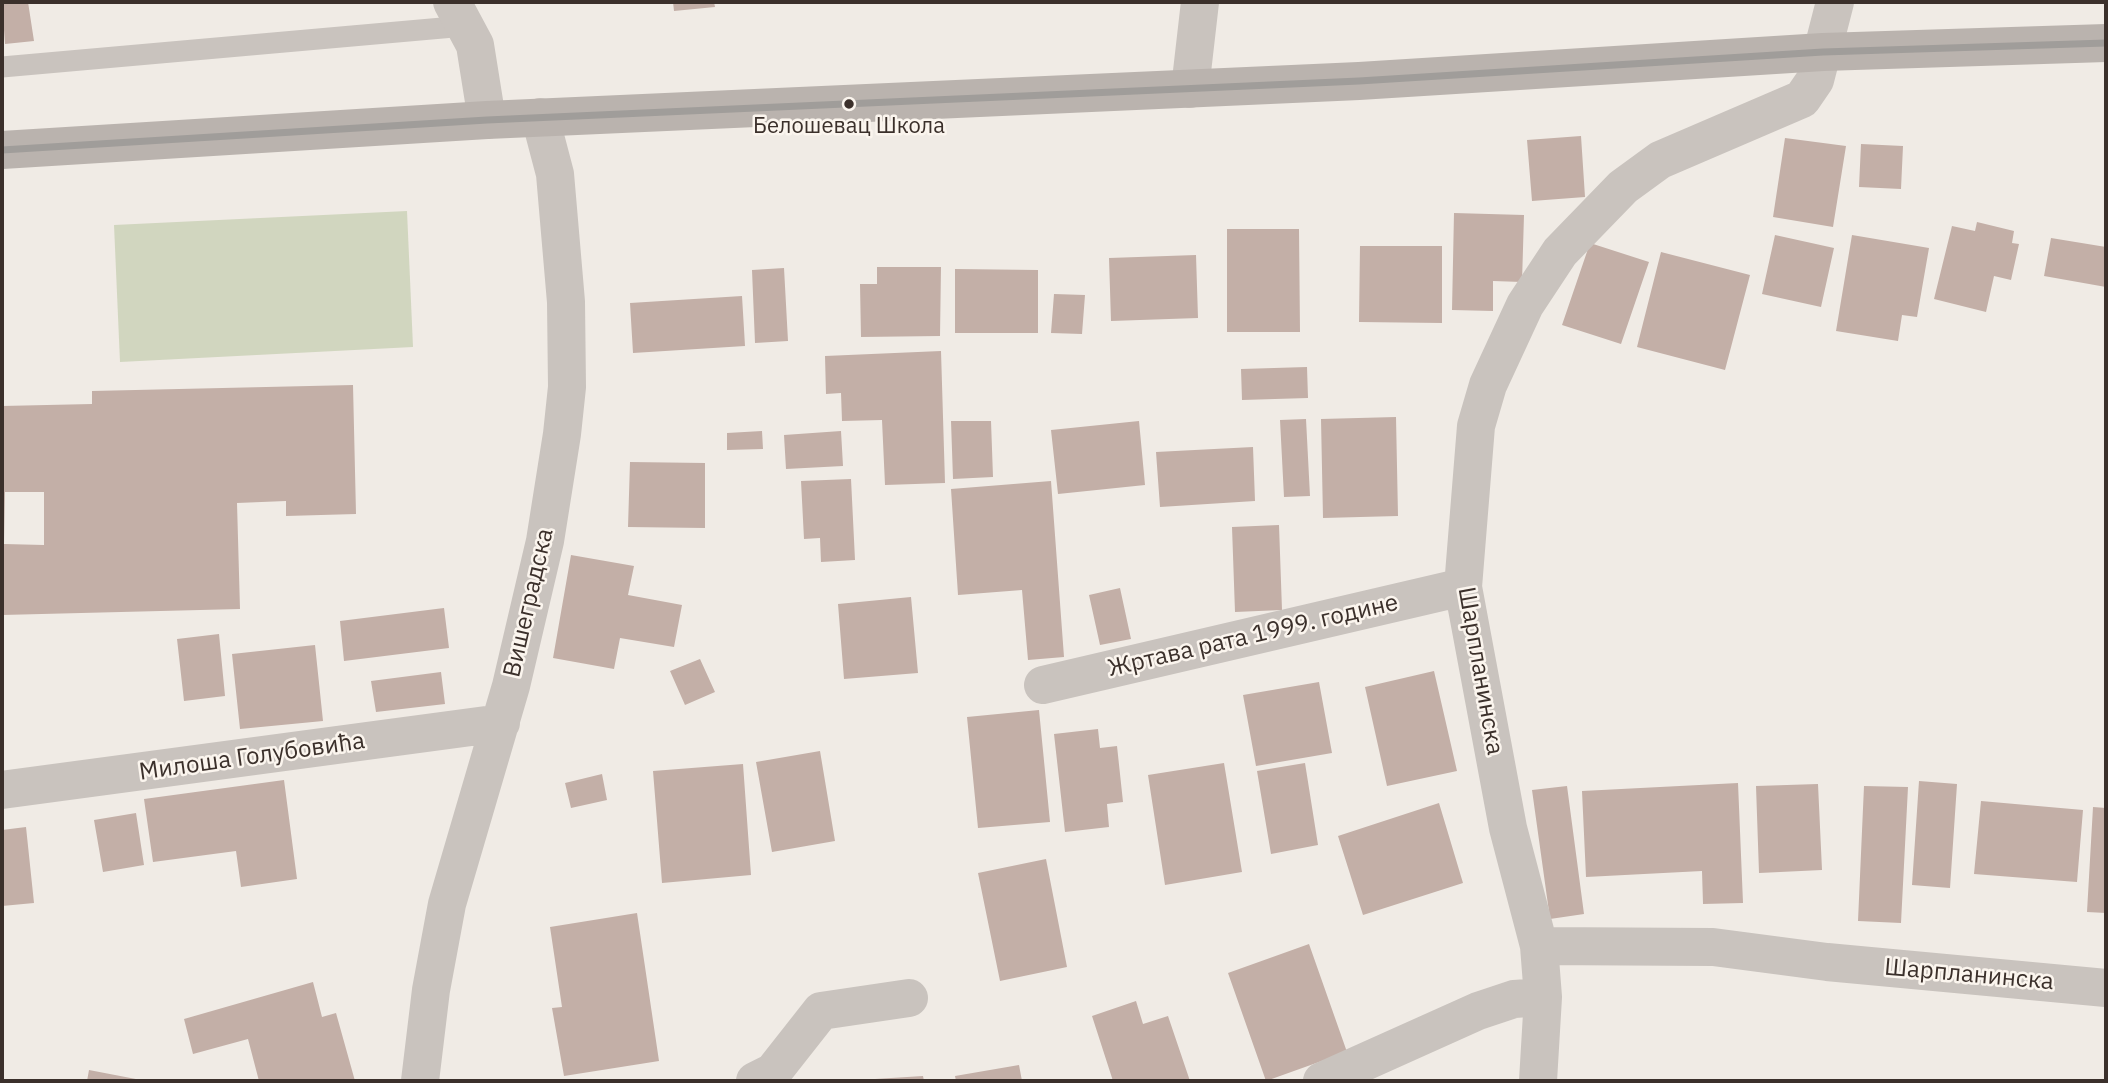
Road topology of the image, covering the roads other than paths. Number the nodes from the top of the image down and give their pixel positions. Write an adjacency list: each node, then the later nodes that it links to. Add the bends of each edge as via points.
1 (1200, 2): 7 (street)
2 (1835, 2): 5 (street, Шарпланинска)
3 (458, 14): 6 (lane); 9 (street, via 475,46)
4 (2106, 43): 5 (main road)
5 (1823, 52): 7 (main road); 11 (street, Шарпланинска, via 1815,80 1802,99 1660,160 1623,187 1560,253 1532,294 1488,385 1476,426)
6 (2, 67)
7 (1190, 89): 8 (main road)
8 (540, 117): 9 (main road); 13 (street, Вишеградска, via 555,174 566,302 567,387 545,541)
9 (487, 120): 10 (main road)
10 (2, 150)
11 (1463, 587): 12 (street, Жртава рата 1999. године); 15 (street, Шарпланинска, via 1508,828)
12 (1043, 685)
13 (501, 723): 14 (street, Милоша Голубовића); 19 (street, Вишеградска, via 447,904)
14 (2, 790)
15 (1539, 946): 16 (street, Шарпланинска, via 1713,947); 18 (street, Шарпланинска)
16 (2106, 988)
17 (909, 998): 20 (street, via 821,1011 773,1072)
18 (1543, 998): 21 (street, via 1514,999 1478,1011); 22 (street, Шарпланинска)
19 (420, 1081)
20 (755, 1081)
21 (1322, 1081)
22 (1538, 1081)

